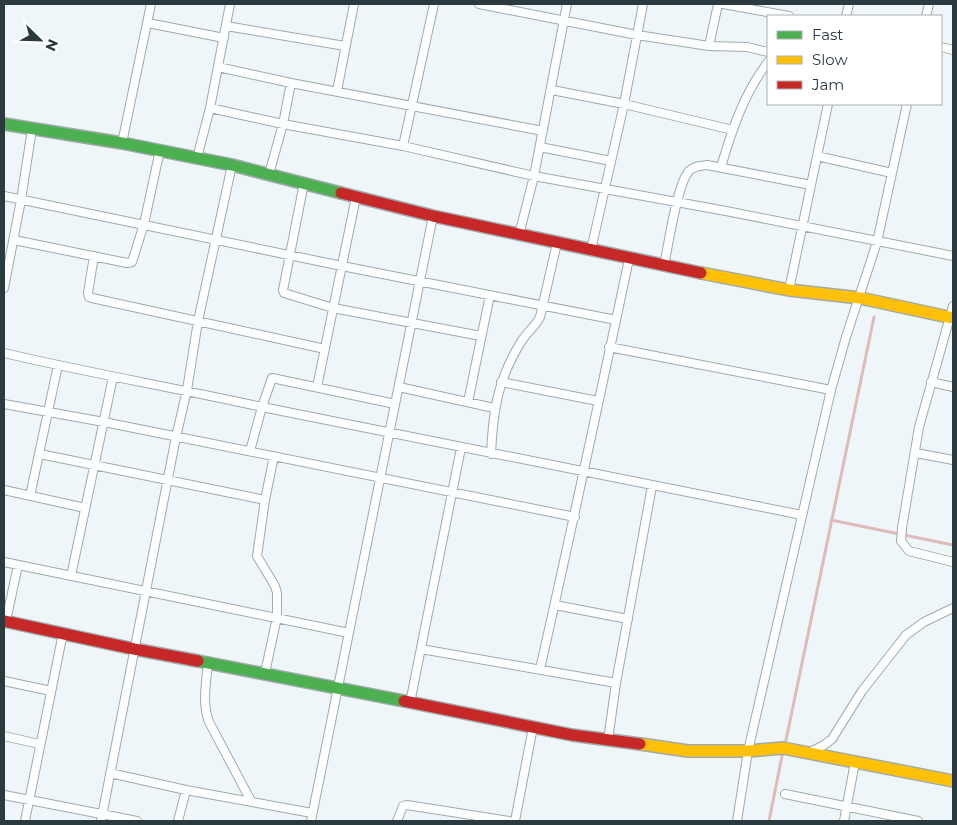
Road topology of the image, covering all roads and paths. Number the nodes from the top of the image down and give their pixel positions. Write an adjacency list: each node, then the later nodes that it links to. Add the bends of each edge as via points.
1 (151, 4): 12 (street)
2 (230, 4): 13 (street)
3 (354, 4): 16 (street)
4 (434, 4): 27 (street)
5 (479, 4): 11 (street)
6 (567, 4): 11 (street)
7 (643, 4): 14 (street)
8 (718, 4): 17 (street)
9 (723, 4): 10 (street)
10 (784, 15)
11 (564, 21): 14 (street); 22 (street)
12 (148, 23): 15 (street); 34 (street)
13 (226, 26): 15 (street); 16 (street)
14 (637, 35): 17 (street); 24 (street)
15 (224, 38): 20 (street)
16 (345, 46): 23 (street)
17 (709, 46): 18 (street, via 747,47)
18 (767, 52)
19 (767, 64): 33 (street, via 750,90)
20 (218, 67): 21 (street); 28 (street)
21 (291, 83): 23 (street); 30 (street)
22 (552, 90): 24 (street); 32 (street)
23 (337, 91): 27 (street)
24 (624, 104): 33 (street); 40 (street)
25 (828, 105): 38 (street)
26 (907, 105): 43 (street)
27 (412, 106): 32 (street); 35 (street)
28 (210, 108): 30 (street); 39 (street)
29 (4, 124): 31 (street)
30 (283, 124): 35 (street); 44 (street)
31 (32, 129): 34 (street); 51 (street)
32 (543, 130): 36 (street)
33 (733, 130): 42 (street)
34 (122, 143): 37 (street)
35 (403, 146): 45 (street)
36 (540, 147): 40 (street); 45 (street)
37 (160, 150): 39 (street); 54 (street)
38 (817, 156): 43 (street); 47 (street)
39 (197, 158): 41 (street)
40 (611, 160): 48 (street)
41 (232, 165): 44 (street); 57 (street)
42 (721, 167): 47 (street); 52 (street, via 707,165 690,170)
43 (892, 173): 59 (street)
44 (269, 174): 46 (street)
45 (534, 176): 48 (street); 56 (street)
46 (304, 183): 50 (street); 62 (street)
47 (811, 185): 55 (street)
48 (605, 189): 52 (street); 61 (street)
49 (4, 196): 51 (street)
50 (356, 197): 53 (street); 66 (street)
51 (21, 200): 54 (street); 58 (street)
52 (677, 202): 55 (street); 67 (street)
53 (433, 216): 56 (street); 68 (street)
54 (144, 224): 57 (street); 63 (street, via 132,262)
55 (802, 226): 59 (street); 70 (street)
56 (519, 235): 60 (street)
57 (215, 239): 62 (street); 77 (street)
58 (14, 240): 63 (street); 69 (street)
59 (877, 242): 64 (street); 72 (street)
60 (557, 243): 61 (street); 73 (street)
61 (591, 250): 65 (street)
62 (290, 255): 66 (street); 74 (street, via 284,293)
63 (94, 256): 77 (street, via 89,297)
64 (953, 256)
65 (629, 259): 67 (street); 76 (street)
66 (342, 266): 68 (street); 74 (street)
67 (664, 266): 70 (street)
68 (420, 281): 71 (street); 78 (street)
69 (4, 288)
70 (789, 290): 72 (street)
71 (490, 295): 73 (street); 79 (street)
72 (860, 298): 75 (street); 91 (street)
73 (543, 305): 76 (street); 85 (street, via 536,325 522,340)
74 (333, 308): 78 (street); 81 (street)
75 (952, 314): 86 (street)
76 (616, 320): 80 (street)
77 (198, 321): 81 (street); 90 (street)
78 (412, 322): 79 (street); 88 (street)
79 (481, 336): 93 (street)
80 (610, 347): 91 (street); 92 (street)
81 (325, 349): 87 (street)
82 (4, 353): 83 (street)
83 (58, 365): 84 (street); 98 (street)
84 (113, 377): 90 (street); 99 (street)
85 (501, 382): 92 (street); 97 (street)
86 (931, 382): 89 (street); 104 (street)
87 (317, 387): 95 (street); 96 (street, via 272,378)
88 (400, 387): 93 (street); 95 (street)
89 (953, 387)
90 (186, 390): 96 (street); 101 (street)
91 (831, 390): 119 (street)
92 (598, 401): 110 (street)
93 (468, 402): 97 (street)
94 (4, 404): 98 (street)
95 (395, 404): 100 (street)
96 (262, 407): 100 (street); 103 (street)
97 (494, 408): 106 (street)
98 (49, 412): 99 (street); 105 (street)
99 (104, 422): 101 (street); 109 (street)
100 (389, 433): 102 (street); 111 (street)
101 (176, 437): 103 (street); 112 (street)
102 (461, 448): 106 (street); 115 (street)
103 (250, 451): 107 (street)
104 (916, 453): 108 (street); 122 (street, via 901,541 910,551)
105 (40, 454): 109 (street); 116 (street)
106 (491, 454): 110 (street)
107 (274, 456): 111 (street); 117 (street)
108 (953, 460)
109 (94, 466): 112 (street); 118 (street)
110 (583, 472): 113 (street); 120 (street)
111 (380, 478): 115 (street); 132 (street)
112 (167, 480): 117 (street); 125 (street)
113 (652, 486): 119 (street); 129 (street)
114 (4, 490): 116 (street)
115 (452, 492): 120 (street); 134 (street)
116 (30, 496): 118 (street)
117 (265, 500): 128 (street, via 257,556 275,586)
118 (85, 508): 124 (street)
119 (802, 515): 147 (street)
120 (575, 516): 126 (street)
121 (4, 562): 123 (street)
122 (953, 562)
123 (18, 565): 124 (street); 130 (street)
124 (71, 576): 125 (street)
125 (145, 591): 128 (street); 133 (street)
126 (555, 605): 129 (street); 136 (street)
127 (953, 608): 148 (street, via 906,635 862,691 832,739)
128 (277, 617): 132 (street); 137 (street)
129 (628, 619): 139 (street)
130 (5, 621): 131 (street)
131 (63, 633): 133 (street); 141 (street)
132 (349, 633): 140 (street)
133 (134, 649): 135 (street); 150 (street)
134 (421, 649): 136 (street); 142 (street)
135 (208, 663): 137 (street); 156 (street, via 205,711)
136 (540, 669): 139 (street)
137 (265, 673): 140 (street)
138 (4, 681): 141 (street)
139 (616, 683): 145 (street)
140 (338, 688): 142 (street); 158 (street)
141 (51, 691): 146 (street)
142 (410, 703): 143 (street)
143 (533, 727): 145 (street); 166 (street)
144 (4, 736): 146 (street)
145 (608, 740): 147 (street, via 688,751)
146 (39, 744): 155 (street)
147 (748, 751): 148 (street, via 786,749); 167 (street)
148 (807, 753): 149 (street)
149 (855, 762): 151 (street); 157 (street)
150 (110, 773): 152 (street); 159 (street)
151 (953, 780)
152 (186, 790): 156 (street); 162 (street)
153 (785, 794): 157 (street)
154 (4, 795): 155 (street)
155 (29, 800): 159 (street); 160 (street)
156 (251, 801): 158 (street)
157 (846, 808): 168 (street); 169 (street)
158 (312, 813): 163 (street)
159 (102, 818): 161 (street)
160 (25, 821)
161 (137, 821)
162 (178, 821)
163 (311, 821)
164 (397, 821): 165 (street, via 400,809 407,805)
165 (509, 821)
166 (515, 821)
167 (737, 821)
168 (844, 821)
169 (918, 821)

